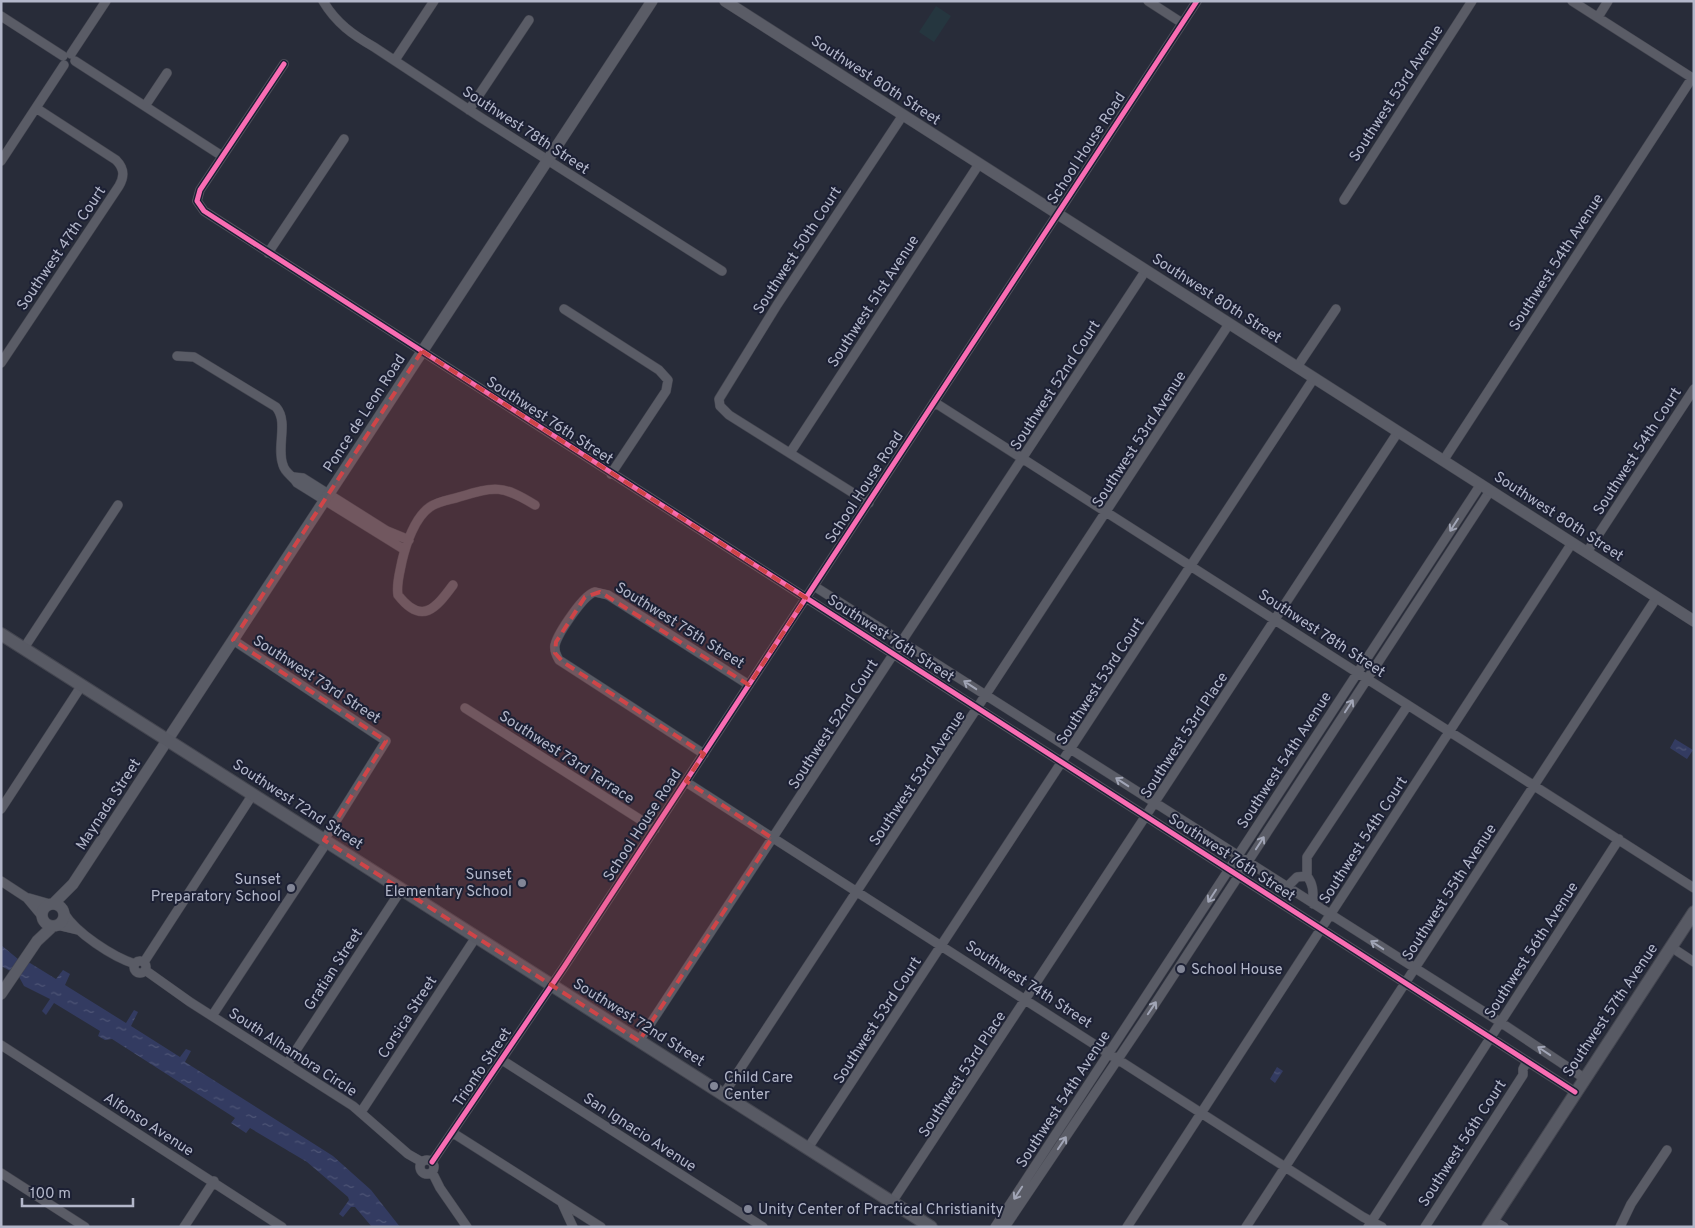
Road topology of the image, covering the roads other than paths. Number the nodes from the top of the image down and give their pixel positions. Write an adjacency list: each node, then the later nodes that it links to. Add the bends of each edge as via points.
1 (106, 1): 15 (street)
2 (324, 1): 16 (street, Southwest 78th Street, via 348,31)
3 (434, 1): 16 (street)
4 (652, 1): 28 (street, Ponce de Leon Road)
5 (725, 1): 23 (street, Southwest 80th Street)
6 (1148, 1): 14 (street)
7 (1197, 1): 14 (street, School House Road)
8 (1472, 1): 30 (street, Southwest 53rd Avenue)
9 (1572, 1): 12 (street)
10 (1608, 1): 12 (street)
11 (1, 16): 15 (street)
12 (1598, 17): 19 (street)
13 (529, 20): 22 (street)
14 (1182, 23): 31 (street, School House Road)
15 (68, 59): 20 (street); 21 (street)
16 (395, 60): 22 (street, Southwest 78th Street)
17 (284, 64): 26 (street)
18 (167, 74): 20 (street)
19 (1693, 79): 48 (street, Southwest 54th Avenue)
20 (145, 106): 26 (street)
21 (36, 108): 25 (street); 40 (street, Southwest 47th Court, via 116,160 124,172 119,186)
22 (469, 110): 28 (street, Southwest 78th Street)
23 (903, 115): 29 (street, Southwest 80th Street); 46 (street, Southwest 50th Court, via 722,392 719,402 729,415)
24 (344, 139): 32 (street)
25 (5, 147): 27 (street)
26 (222, 156): 32 (street, Southwest 76th Street, via 200,190 197,201 204,211)
27 (1, 160)
28 (547, 160): 34 (street, Southwest 78th Street); 38 (street, Ponce de Leon Road)
29 (979, 164): 31 (street, Southwest 80th Street); 46 (street, Southwest 51st Avenue)
30 (1344, 200)
31 (1058, 214): 33 (street, Southwest 80th Street); 44 (street, School House Road)
32 (268, 253): 38 (street, Southwest 76th Street)
33 (1146, 270): 37 (street, Southwest 80th Street); 47 (street, Southwest 52nd Court)
34 (722, 271)
35 (564, 309): 49 (street, via 659,370 668,380 666,390)
36 (1336, 309): 41 (street)
37 (1229, 324): 41 (street, Southwest 80th Street); 55 (street, Southwest 53rd Avenue)
38 (422, 351): 49 (street, Southwest 76th Street); 51 (street, Ponce de Leon Road)
39 (177, 356): 51 (street, via 194,357 276,407 281,419 285,470 297,483)
40 (3, 358)
41 (1297, 367): 42 (street, Southwest 80th Street)
42 (1314, 378): 45 (street, Southwest 80th Street); 61 (street, Southwest 53rd Court)
43 (1694, 389): 60 (street, Southwest 54th Court)
44 (934, 402): 47 (street, Southwest 78th Street); 52 (street, School House Road)
45 (1398, 432): 48 (street, Southwest 80th Street); 66 (street, Southwest 53rd Place)
46 (790, 453): 52 (street)
47 (1022, 458): 55 (street, Southwest 78th Street); 70 (street, Southwest 52nd Court)
48 (1443, 461): 50 (street, Southwest 80th Street)
49 (612, 474): 65 (street, Southwest 76th Street)
50 (1485, 488): 58 (street, Southwest 80th Street); 73 (street, Southwest 54th Avenue, one-way to 73); 74 (street, Southwest 54th Avenue)
51 (327, 497): 56 (street); 69 (street, Ponce de Leon Road)
52 (869, 502): 63 (street, School House Road)
53 (118, 505): 71 (street)
54 (535, 505): 57 (street, via 514,493 499,489 480,490 427,510)
55 (1106, 512): 61 (street, Southwest 78th Street); 77 (street, Southwest 53rd Avenue)
56 (381, 531): 57 (street); 59 (street)
57 (409, 540): 59 (street)
58 (1572, 543): 60 (street, Southwest 80th Street); 81 (street, Southwest 54th Court)
59 (405, 550): 62 (street, via 398,593 402,600 413,608 432,610)
60 (1587, 552): 64 (street, Southwest 80th Street)
61 (1191, 566): 66 (street, Southwest 78th Street); 83 (street, Southwest 53rd Court)
62 (453, 585)
63 (814, 586): 65 (street, School House Road); 70 (street, Southwest 76th Street)
64 (1657, 597): 67 (street, Southwest 80th Street); 87 (street, Southwest 55th Avenue)
65 (806, 598): 72 (street, Southwest 76th Street); 76 (street, School House Road)
66 (1274, 619): 73 (street, Southwest 78th Street); 89 (street, Southwest 53rd Place)
67 (1694, 621)
68 (3, 638): 71 (main road, Southwest 72nd Street)
69 (233, 640): 82 (street, Ponce de Leon Road); 95 (street, Southwest 73rd Street, via 386,740)
70 (902, 641): 72 (street, Southwest 52nd Court); 77 (street, Southwest 76th Street, one-way to 70)
71 (24, 648): 75 (main road, Southwest 72nd Street)
72 (892, 655): 80 (street, Southwest 76th Street); 93 (street, Southwest 52nd Court)
73 (1358, 673): 74 (street, Southwest 78th Street); 96 (street, Southwest 54th Avenue)
74 (1367, 679): 78 (street, Southwest 78th Street); 97 (street, Southwest 54th Avenue, one-way to 74)
75 (82, 685): 82 (main road, Southwest 72nd Street); 90 (street)
76 (749, 685): 84 (street, School House Road); 84 (street, Southwest 75th Street, via 613,597 595,592 582,600 556,642 557,656 570,668)
77 (986, 696): 80 (street, Southwest 53rd Avenue); 83 (street, Southwest 76th Street)
78 (1408, 705): 81 (street, Southwest 78th Street); 100 (street, via 1307,857)
79 (465, 708): 92 (street, Southwest 73rd Terrace)
80 (978, 708): 85 (street, Southwest 76th Street); 105 (street, Southwest 53rd Avenue)
81 (1450, 732): 87 (street, Southwest 78th Street); 110 (street, Southwest 54th Court)
82 (168, 740): 88 (main road, Southwest 72nd Street); 108 (street, Maynada Street)
83 (1070, 749): 85 (street, Southwest 53rd Court); 89 (street, Southwest 76th Street, one-way to 83)
84 (704, 754): 86 (street, School House Road)
85 (1061, 762): 91 (street, Southwest 76th Street); 117 (street, Southwest 53rd Court)
86 (686, 782): 92 (street, School House Road); 93 (street, Southwest 74th Street)
87 (1534, 786): 94 (street, Southwest 78th Street); 121 (street, Southwest 55th Avenue)
88 (253, 794): 95 (main road, Southwest 72nd Street); 120 (street)
89 (1154, 803): 91 (street, Southwest 53rd Place); 96 (street, Southwest 76th Street)
90 (1, 809)
91 (1145, 816): 98 (street, Southwest 76th Street); 125 (street, Southwest 53rd Place)
92 (655, 829): 123 (street, School House Road)
93 (772, 838): 105 (street, Southwest 74th Street); 129 (street, Southwest 52nd Court)
94 (1619, 839): 103 (street, Southwest 78th Street); 127 (street, Southwest 56th Avenue)
95 (326, 841): 104 (main road, Southwest 72nd Street); 126 (street)
96 (1238, 856): 97 (street, Southwest 76th Street); 98 (street, Southwest 54th Avenue)
97 (1248, 862): 99 (street, Southwest 54th Avenue); 102 (street, Southwest 76th Street)
98 (1229, 870): 99 (street, Southwest 76th Street); 131 (street, Southwest 54th Avenue, one-way to 131)
99 (1238, 876): 113 (street, Southwest 76th Street); 132 (street, Southwest 54th Avenue, one-way to 99)
100 (1307, 876): 102 (street, via 1297,877); 107 (street, via 1314,891)
101 (1, 882): 106 (street)
102 (1287, 887): 107 (street, Southwest 76th Street)
103 (1694, 888)
104 (402, 890): 115 (main road, Southwest 72nd Street); 135 (street, Gratian Street)
105 (857, 891): 117 (street, Southwest 74th Street); 140 (street, Southwest 53rd Avenue)
106 (27, 898): 108 (street); 111 (street)
107 (1313, 904): 110 (street, Southwest 76th Street)
108 (58, 908): 111 (street, via 44,909); 112 (street, via 64,919); 114 (street, South Alhambra Circle)
109 (1694, 912): 118 (main road, Southwest 57th Avenue)
110 (1330, 915): 113 (street, Southwest 54th Court); 121 (street, Southwest 76th Street, one-way to 110)
111 (43, 918): 112 (street, via 47,924); 116 (street)
112 (55, 926): 114 (street, South Alhambra Circle); 116 (street)
113 (1322, 929): 122 (street, Southwest 76th Street); 142 (street, Southwest 54th Court)
114 (78, 930): 120 (street, South Alhambra Circle, via 120,957)
115 (476, 937): 123 (main road, Southwest 72nd Street); 141 (street, Corsica Street)
116 (37, 941): 124 (street)
117 (941, 945): 125 (street, Southwest 74th Street); 144 (street, Southwest 53rd Court)
118 (1671, 947): 119 (street); 138 (main road, Southwest 57th Avenue)
119 (1694, 962)
120 (141, 965): 126 (street, South Alhambra Circle, via 153,978)
121 (1415, 969): 122 (street, Southwest 55th Avenue); 127 (street, Southwest 76th Street)
122 (1406, 983): 128 (street, Southwest 76th Street); 148 (street, Southwest 55th Avenue)
123 (551, 985): 129 (main road, Southwest 72nd Street); 133 (street, Trionfo Street)
124 (1, 994)
125 (1026, 998): 131 (street, Southwest 74th Street); 152 (street, Southwest 53rd Place)
126 (212, 1016): 135 (street, South Alhambra Circle)
127 (1500, 1022): 128 (street, Southwest 56th Avenue); 138 (street, Southwest 76th Street, one-way to 127)
128 (1490, 1037): 134 (street, Southwest 76th Street); 154 (street, Southwest 56th Avenue)
129 (639, 1041): 140 (main road, Southwest 72nd Street)
130 (1, 1045): 151 (street, Alfonso Avenue)
131 (1110, 1053): 132 (street, Southwest 74th Street); 165 (street, Southwest 54th Avenue, one-way to 165)
132 (1118, 1058): 142 (street, Southwest 74th Street); 166 (street, Southwest 54th Avenue, one-way to 132)
133 (502, 1060): 143 (street, Trionfo Street); 163 (street, San Ignacio Avenue)
134 (1527, 1061): 136 (street, Southwest 76th Street); 137 (street, Southwest 56th Court)
135 (287, 1064): 141 (street, South Alhambra Circle)
136 (1537, 1068): 137 (street, Southwest 56th Court, via 1532,1074); 139 (street, Southwest 76th Street)
137 (1523, 1075): 170 (street, Southwest 56th Court)
138 (1584, 1078): 139 (main road, Southwest 57th Avenue)
139 (1575, 1092): 156 (main road, Southwest 57th Avenue)
140 (723, 1095): 144 (main road, Southwest 72nd Street)
141 (360, 1112): 146 (street, South Alhambra Circle)
142 (1202, 1112): 148 (street, Southwest 74th Street); 167 (street, Southwest 54th Court)
143 (452, 1133): 147 (street, Trionfo Street); 153 (street)
144 (808, 1148): 152 (main road, Southwest 72nd Street)
145 (1667, 1150): 172 (street, via 1631,1204)
146 (422, 1162): 147 (street); 149 (street, via 423,1172)
147 (432, 1162): 149 (street)
148 (1286, 1166): 154 (street, Southwest 74th Street); 168 (street, Southwest 55th Avenue)
149 (432, 1172): 160 (street)
150 (1, 1173): 157 (street)
151 (214, 1181): 158 (street); 159 (street, Alfonso Avenue)
152 (892, 1202): 155 (main road, Southwest 72nd Street)
153 (562, 1203): 161 (street); 162 (street)
154 (1367, 1221): 169 (street, Southwest 74th Street)
155 (914, 1222): 164 (main road, Southwest 72nd Street)
156 (1490, 1223): 171 (street)
157 (85, 1227)
158 (184, 1227)
159 (282, 1227)
160 (467, 1227)
161 (573, 1227)
162 (600, 1227)
163 (763, 1227)
164 (931, 1227)
165 (995, 1227)
166 (1005, 1227)
167 (1127, 1227)
168 (1246, 1227)
169 (1382, 1227)
170 (1424, 1227)
171 (1504, 1227)
172 (1620, 1227)

